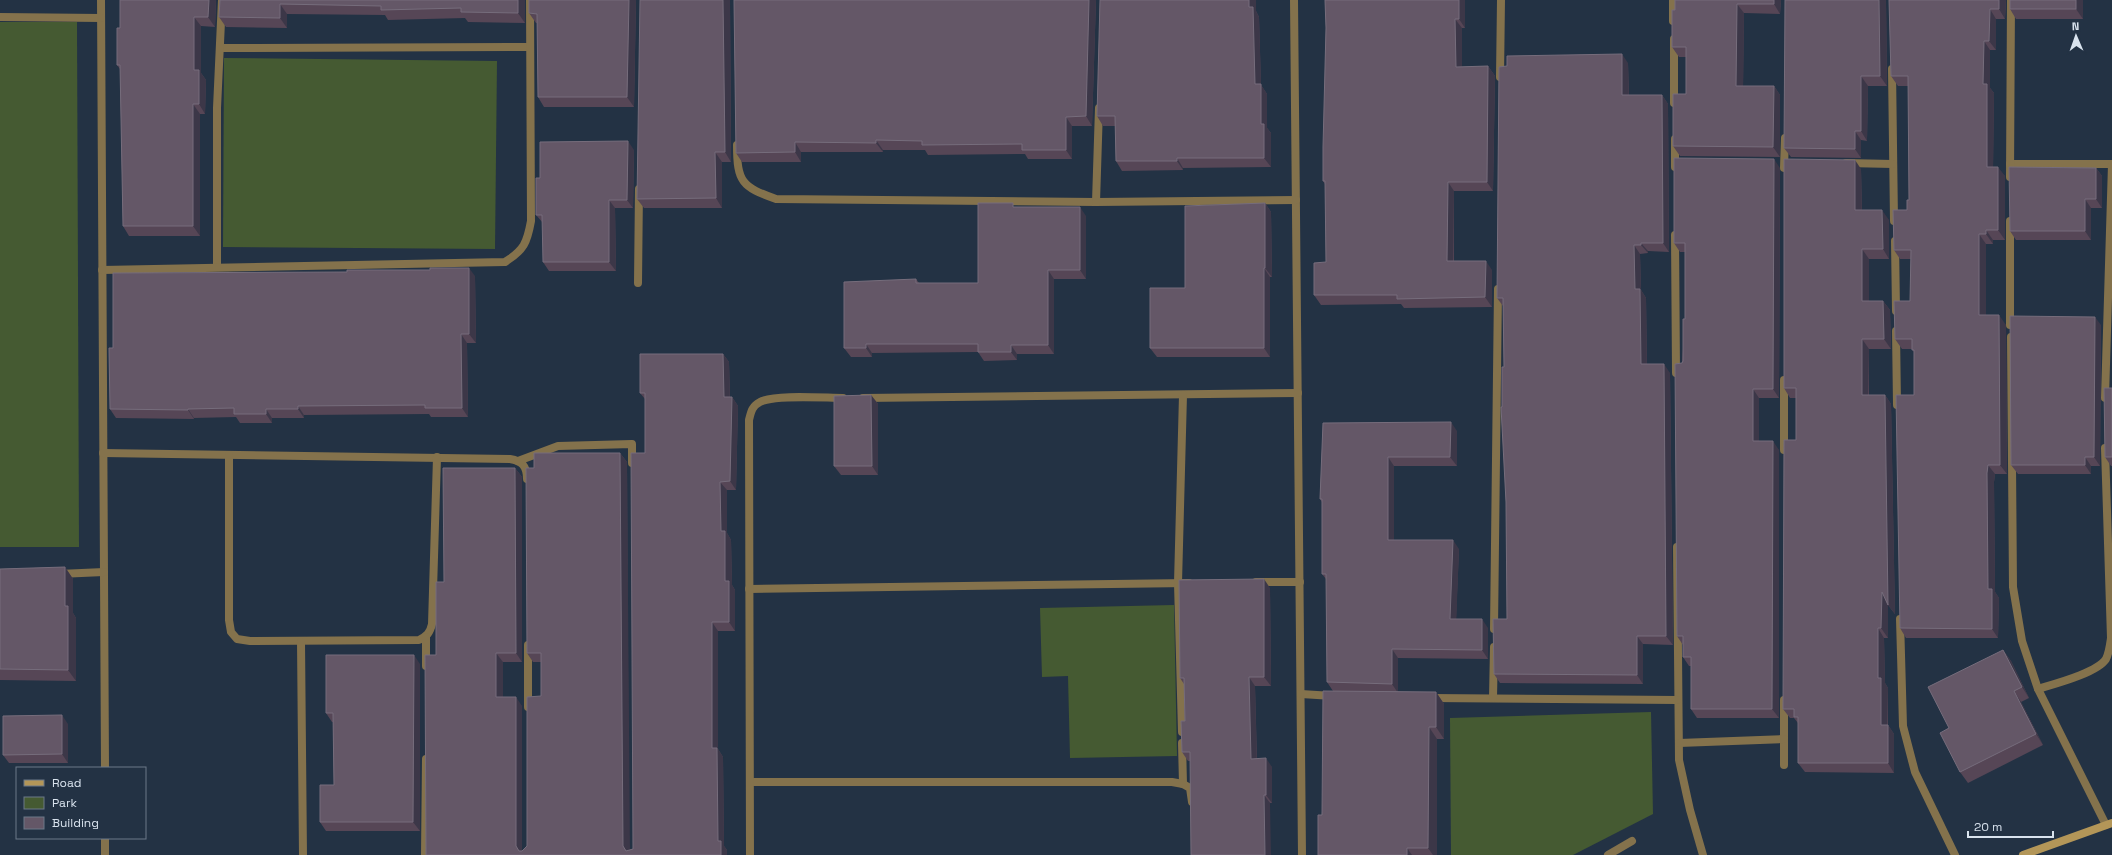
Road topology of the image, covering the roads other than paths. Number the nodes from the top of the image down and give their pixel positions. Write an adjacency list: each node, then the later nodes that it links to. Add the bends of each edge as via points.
1 (101, 0): 9 (street)
2 (222, 0): 11 (street)
3 (530, 0): 10 (street)
4 (1294, 0): 27 (street)
5 (1500, 0): 13 (street)
6 (1673, 0): 15 (street)
7 (2011, 0): 21 (street)
8 (0, 17): 9 (street)
9 (102, 18): 32 (street)
10 (530, 47): 11 (street); 31 (street, via 531,221 528,239 520,252 505,262)
11 (220, 48): 31 (street, via 217,108)
12 (1892, 62): 20 (street)
13 (1500, 87)
14 (1099, 98): 28 (street)
15 (1674, 115)
16 (1675, 130): 23 (street, via 1679,161)
17 (1785, 130): 24 (street)
18 (737, 134): 28 (street, via 737,165 743,182 755,191 776,199)
19 (1839, 162): 20 (street)
20 (1894, 164): 42 (street)
21 (2010, 164): 22 (street); 26 (street)
22 (2112, 164): 33 (street)
23 (1675, 177)
24 (1784, 177)
25 (639, 179): 35 (street)
26 (2010, 188)
27 (1296, 200): 28 (street); 39 (street)
28 (1096, 202)
29 (2010, 212): 66 (street, via 2013,587 2022,642)
30 (1675, 224): 38 (street)
31 (217, 267): 32 (street)
32 (102, 270): 44 (street)
33 (2110, 272): 37 (street)
34 (1498, 277): 71 (street)
35 (638, 283)
36 (1784, 367): 48 (street)
37 (2108, 376): 41 (street)
38 (1676, 383)
39 (1298, 393): 40 (street); 56 (street)
40 (1183, 395): 57 (street); 59 (street, via 776,398 760,402 752,409 749,420)
41 (2105, 406)
42 (1897, 411)
43 (2105, 437): 51 (street)
44 (103, 453): 45 (street); 53 (street)
45 (229, 455): 46 (street); 63 (street, via 228,620 231,632 238,639 250,641)
46 (437, 457): 47 (street); 62 (street, via 432,624)
47 (518, 460): 49 (street, via 558,446 632,444); 50 (street, via 527,471)
48 (1784, 462)
49 (632, 475)
50 (527, 486)
51 (2109, 488): 64 (street)
52 (1677, 542): 72 (street)
53 (104, 572): 54 (street); 78 (street)
54 (52, 574)
55 (1246, 582): 56 (street)
56 (1300, 582): 68 (street)
57 (1178, 583): 58 (street); 59 (street); 80 (street)
58 (1201, 583)
59 (749, 589): 79 (street)
60 (1900, 610): 92 (street, via 1903,726 1915,772)
61 (528, 635): 73 (street)
62 (426, 637): 63 (street, via 419,640); 65 (street)
63 (301, 642): 86 (street)
64 (2109, 659): 66 (street, via 2097,668)
65 (426, 676)
66 (2038, 689): 82 (street)
67 (1784, 692): 74 (street)
68 (1301, 694): 69 (street); 89 (street)
69 (1345, 697)
70 (1423, 698): 71 (street)
71 (1493, 698): 72 (street)
72 (1677, 700): 75 (street)
73 (528, 714)
74 (1784, 740): 75 (street); 77 (street)
75 (1679, 743): 91 (street, via 1679,760)
76 (426, 754): 87 (street)
77 (1784, 765)
78 (105, 767)
79 (750, 782): 80 (street); 88 (street)
80 (1183, 784): 81 (street, via 1190,788)
81 (1192, 811)
82 (2109, 824): 93 (main road)
83 (105, 839): 85 (street)
84 (1632, 841): 90 (street)
85 (105, 855)
86 (303, 855)
87 (425, 855)
88 (750, 855)
89 (1302, 855)
90 (1608, 855)
91 (1703, 855)
92 (1955, 855)
93 (2023, 855)

